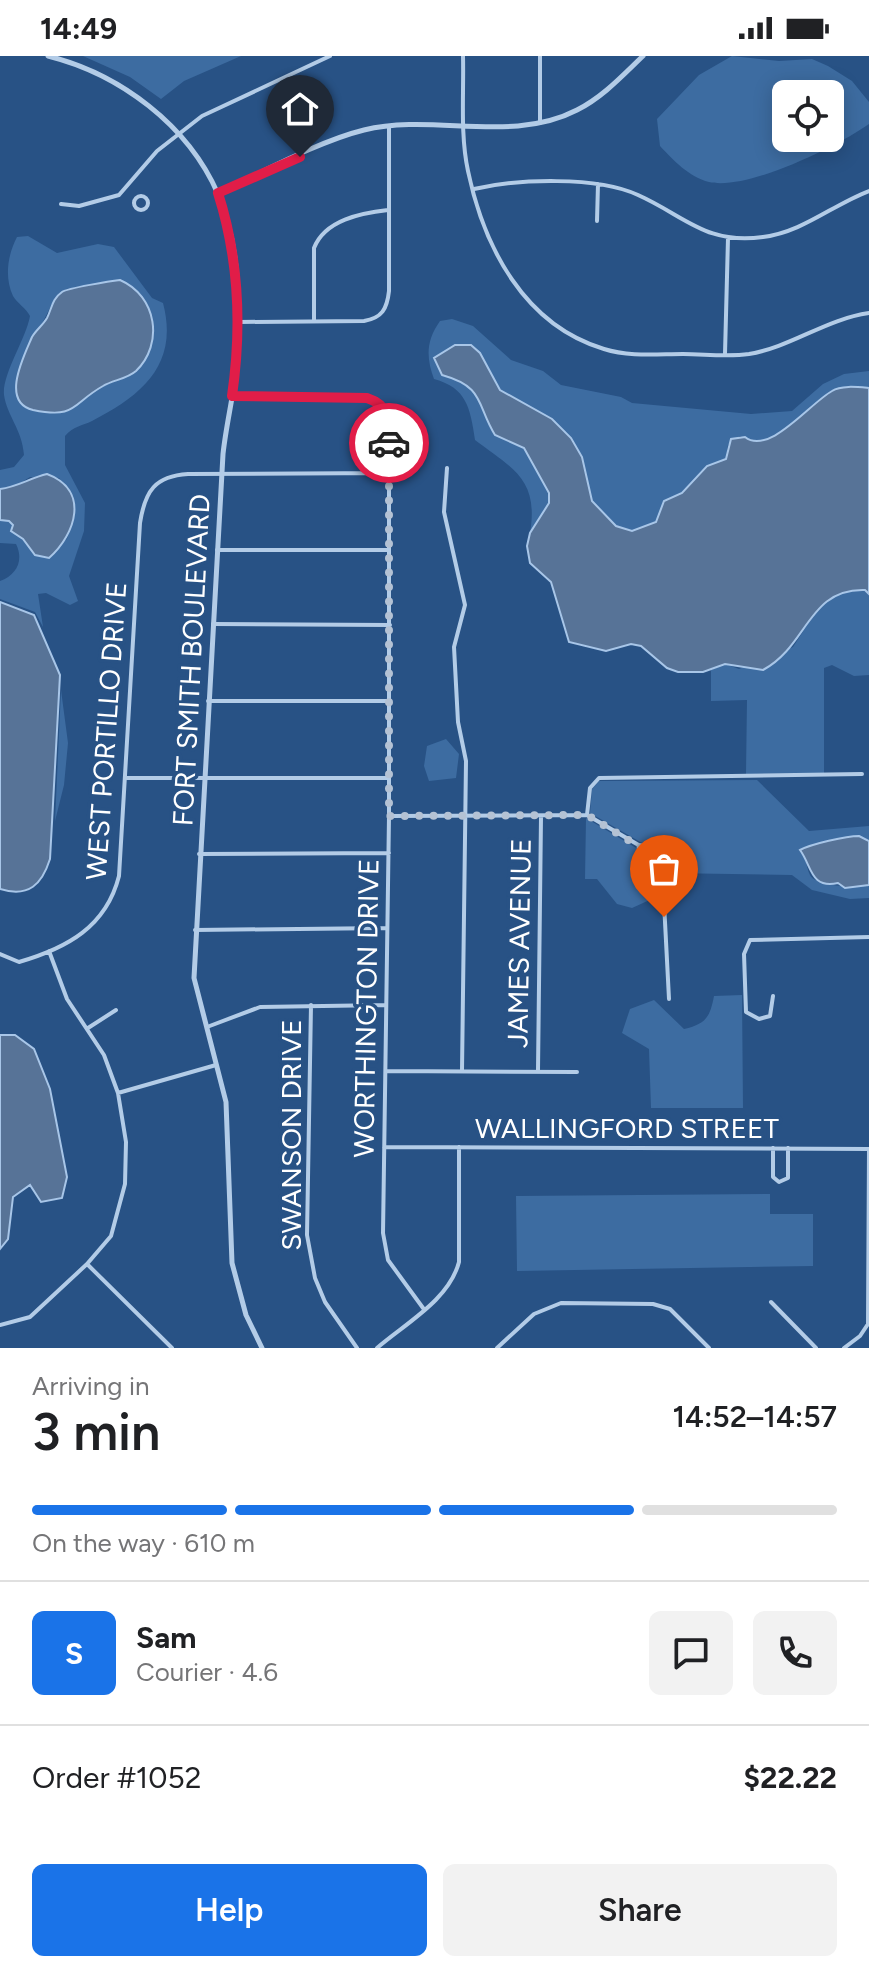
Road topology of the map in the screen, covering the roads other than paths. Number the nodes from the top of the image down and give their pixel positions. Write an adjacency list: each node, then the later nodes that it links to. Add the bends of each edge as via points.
1 (48, 56): 6 (street, FORT SMITH BOULEVARD)
2 (463, 56): 9 (street)
3 (540, 56): 7 (street)
4 (643, 56): 7 (street, via 588,104)
5 (328, 57): 10 (street, via 202,116)
6 (65, 58): 10 (street, FORT SMITH BOULEVARD, via 130,91)
7 (540, 123): 9 (street)
8 (389, 126): 9 (street); 15 (street, via 352,134); 18 (street)
9 (465, 126): 13 (street)
10 (180, 135): 12 (street, via 157,151); 15 (street, FORT SMITH BOULEVARD)
11 (598, 184): 13 (street, via 516,183); 19 (street); 20 (street, via 637,194 686,224)
12 (126, 189): 16 (street); 17 (street, via 99,202)
13 (474, 189): 24 (street, via 492,250 509,280 567,332 604,349 638,355)
14 (869, 191): 20 (street, via 792,232)
15 (218, 193): 23 (street, FORT SMITH BOULEVARD, via 235,259)
16 (136, 198)
17 (61, 204)
18 (389, 210): 22 (street, via 328,227 318,238); 22 (street, via 389,291 384,311 364,321)
19 (597, 221)
20 (728, 238): 24 (street)
21 (869, 313): 24 (street, via 833,320 771,348)
22 (314, 321): 23 (street)
23 (237, 322): 25 (street, FORT SMITH BOULEVARD)
24 (725, 354)
25 (232, 396): 27 (street, WORTHINGTON DRIVE, via 367,398 389,416); 28 (street, FORT SMITH BOULEVARD)
26 (447, 468): 41 (street, via 444,512 465,605 454,647 466,761)
27 (389, 473): 28 (street); 30 (street, WORTHINGTON DRIVE)
28 (222, 475): 29 (street, FORT SMITH BOULEVARD); 37 (street, WEST PORTILLO DRIVE, via 173,475 153,484 143,505)
29 (217, 550): 30 (street); 31 (street, FORT SMITH BOULEVARD)
30 (389, 550): 32 (street, WORTHINGTON DRIVE)
31 (213, 624): 32 (street); 33 (street, FORT SMITH BOULEVARD)
32 (390, 625): 34 (street, WORTHINGTON DRIVE)
33 (208, 701): 34 (street); 36 (street, FORT SMITH BOULEVARD)
34 (390, 701): 38 (street, WORTHINGTON DRIVE)
35 (862, 774): 39 (street, via 599,778 590,788)
36 (204, 777): 37 (street); 38 (street); 44 (street, FORT SMITH BOULEVARD)
37 (125, 778): 48 (street, WEST PORTILLO DRIVE, via 115,894 100,920 80,937)
38 (389, 778): 40 (street, WORTHINGTON DRIVE)
39 (587, 815): 42 (street); 53 (street, via 662,864)
40 (389, 816): 41 (street); 43 (street, WORTHINGTON DRIVE)
41 (465, 816): 42 (street); 62 (street)
42 (541, 817): 60 (street, JAMES AVENUE)
43 (389, 853): 44 (street); 45 (street, WORTHINGTON DRIVE)
44 (199, 854): 46 (street, FORT SMITH BOULEVARD)
45 (387, 928): 46 (street); 55 (street, WORTHINGTON DRIVE)
46 (195, 930): 57 (street, FORT SMITH BOULEVARD, via 194,978)
47 (869, 937): 52 (street, via 750,940 744,954 746,1012 759,1019 770,1016)
48 (49, 951): 50 (street, WEST PORTILLO DRIVE); 58 (street, via 67,999)
49 (0, 954): 50 (street)
50 (19, 962): 51 (street)
51 (19, 969)
52 (773, 996)
53 (669, 999)
54 (311, 1005): 55 (street); 57 (street, via 260,1007); 77 (street, SWANSON DRIVE, via 307,1235 325,1302)
55 (386, 1005): 61 (street, WORTHINGTON DRIVE)
56 (116, 1010): 58 (street)
57 (205, 1027): 59 (street, FORT SMITH BOULEVARD)
58 (88, 1028): 64 (street)
59 (217, 1065): 64 (street); 76 (street, FORT SMITH BOULEVARD, via 228,1135 232,1263 246,1315)
60 (538, 1070): 62 (street); 63 (street)
61 (386, 1071): 62 (street); 65 (street, WORTHINGTON DRIVE)
62 (462, 1071)
63 (577, 1072)
64 (118, 1093): 70 (street, via 126,1142 120,1210 111,1236)
65 (384, 1147): 66 (street, WALLINGFORD STREET); 72 (street, WORTHINGTON DRIVE, via 383,1233 388,1260)
66 (459, 1147): 67 (street, WALLINGFORD STREET); 72 (street, via 459,1262 447,1289)
67 (773, 1148): 68 (street, WALLINGFORD STREET); 68 (street, via 773,1177 779,1182 788,1178)
68 (788, 1148): 69 (street, WALLINGFORD STREET)
69 (869, 1149): 83 (street, via 868,1324)
70 (87, 1264): 73 (street, via 30,1317); 75 (street)
71 (771, 1302): 82 (street)
72 (423, 1308): 78 (street)
73 (0, 1325)
74 (503, 1343): 79 (street); 80 (street); 81 (street, via 534,1314 561,1303 653,1304 670,1309)
75 (172, 1348)
76 (262, 1348)
77 (357, 1348)
78 (377, 1348)
79 (497, 1348)
80 (507, 1348)
81 (709, 1348)
82 (816, 1348)
83 (844, 1348)

